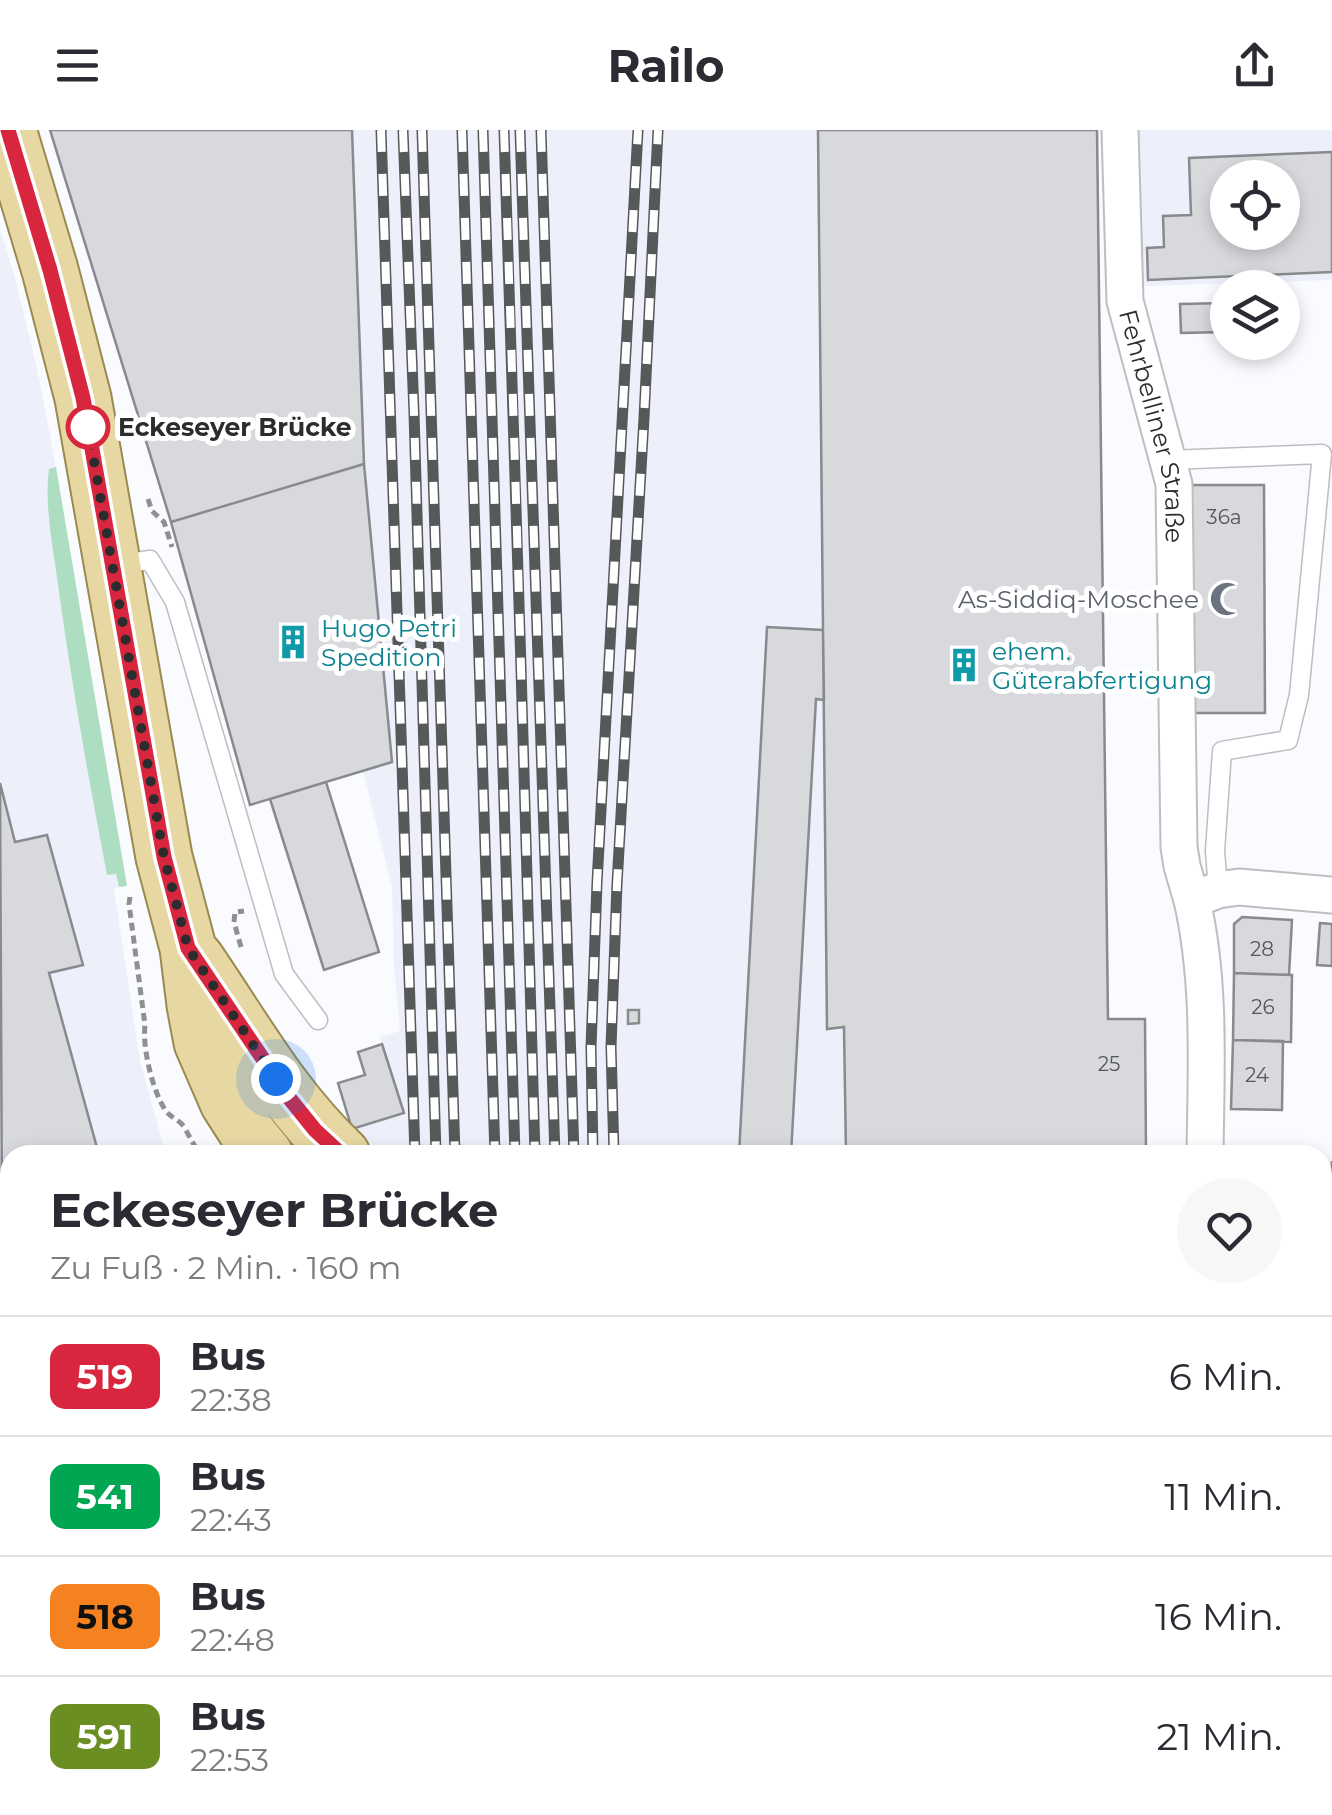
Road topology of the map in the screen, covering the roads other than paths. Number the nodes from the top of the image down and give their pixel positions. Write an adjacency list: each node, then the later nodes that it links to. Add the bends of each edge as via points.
1 (8, 130): 4 (main road, via 83,398)
2 (1120, 130): 3 (street, Fehrbelliner Straße, via 1125,301)
3 (1168, 460): 5 (street, Fehrbelliner Straße, via 1174,484 1179,846 1182,866); 5 (lane, via 1322,454 1299,696 1288,740 1222,752)
4 (113, 564): 7 (main road, via 164,857); 8 (lane, via 150,560 175,602 284,974)
5 (1205, 895): 6 (street, via 1239,886); 13 (street, Fehrbelliner Straße)
6 (1332, 895)
7 (188, 948): 9 (main road); 12 (main road, via 290,1099)
8 (318, 1020)
9 (205, 1112): 10 (main road); 11 (main road)
10 (224, 1145)
11 (256, 1145)
12 (331, 1145)
13 (1205, 1145)

